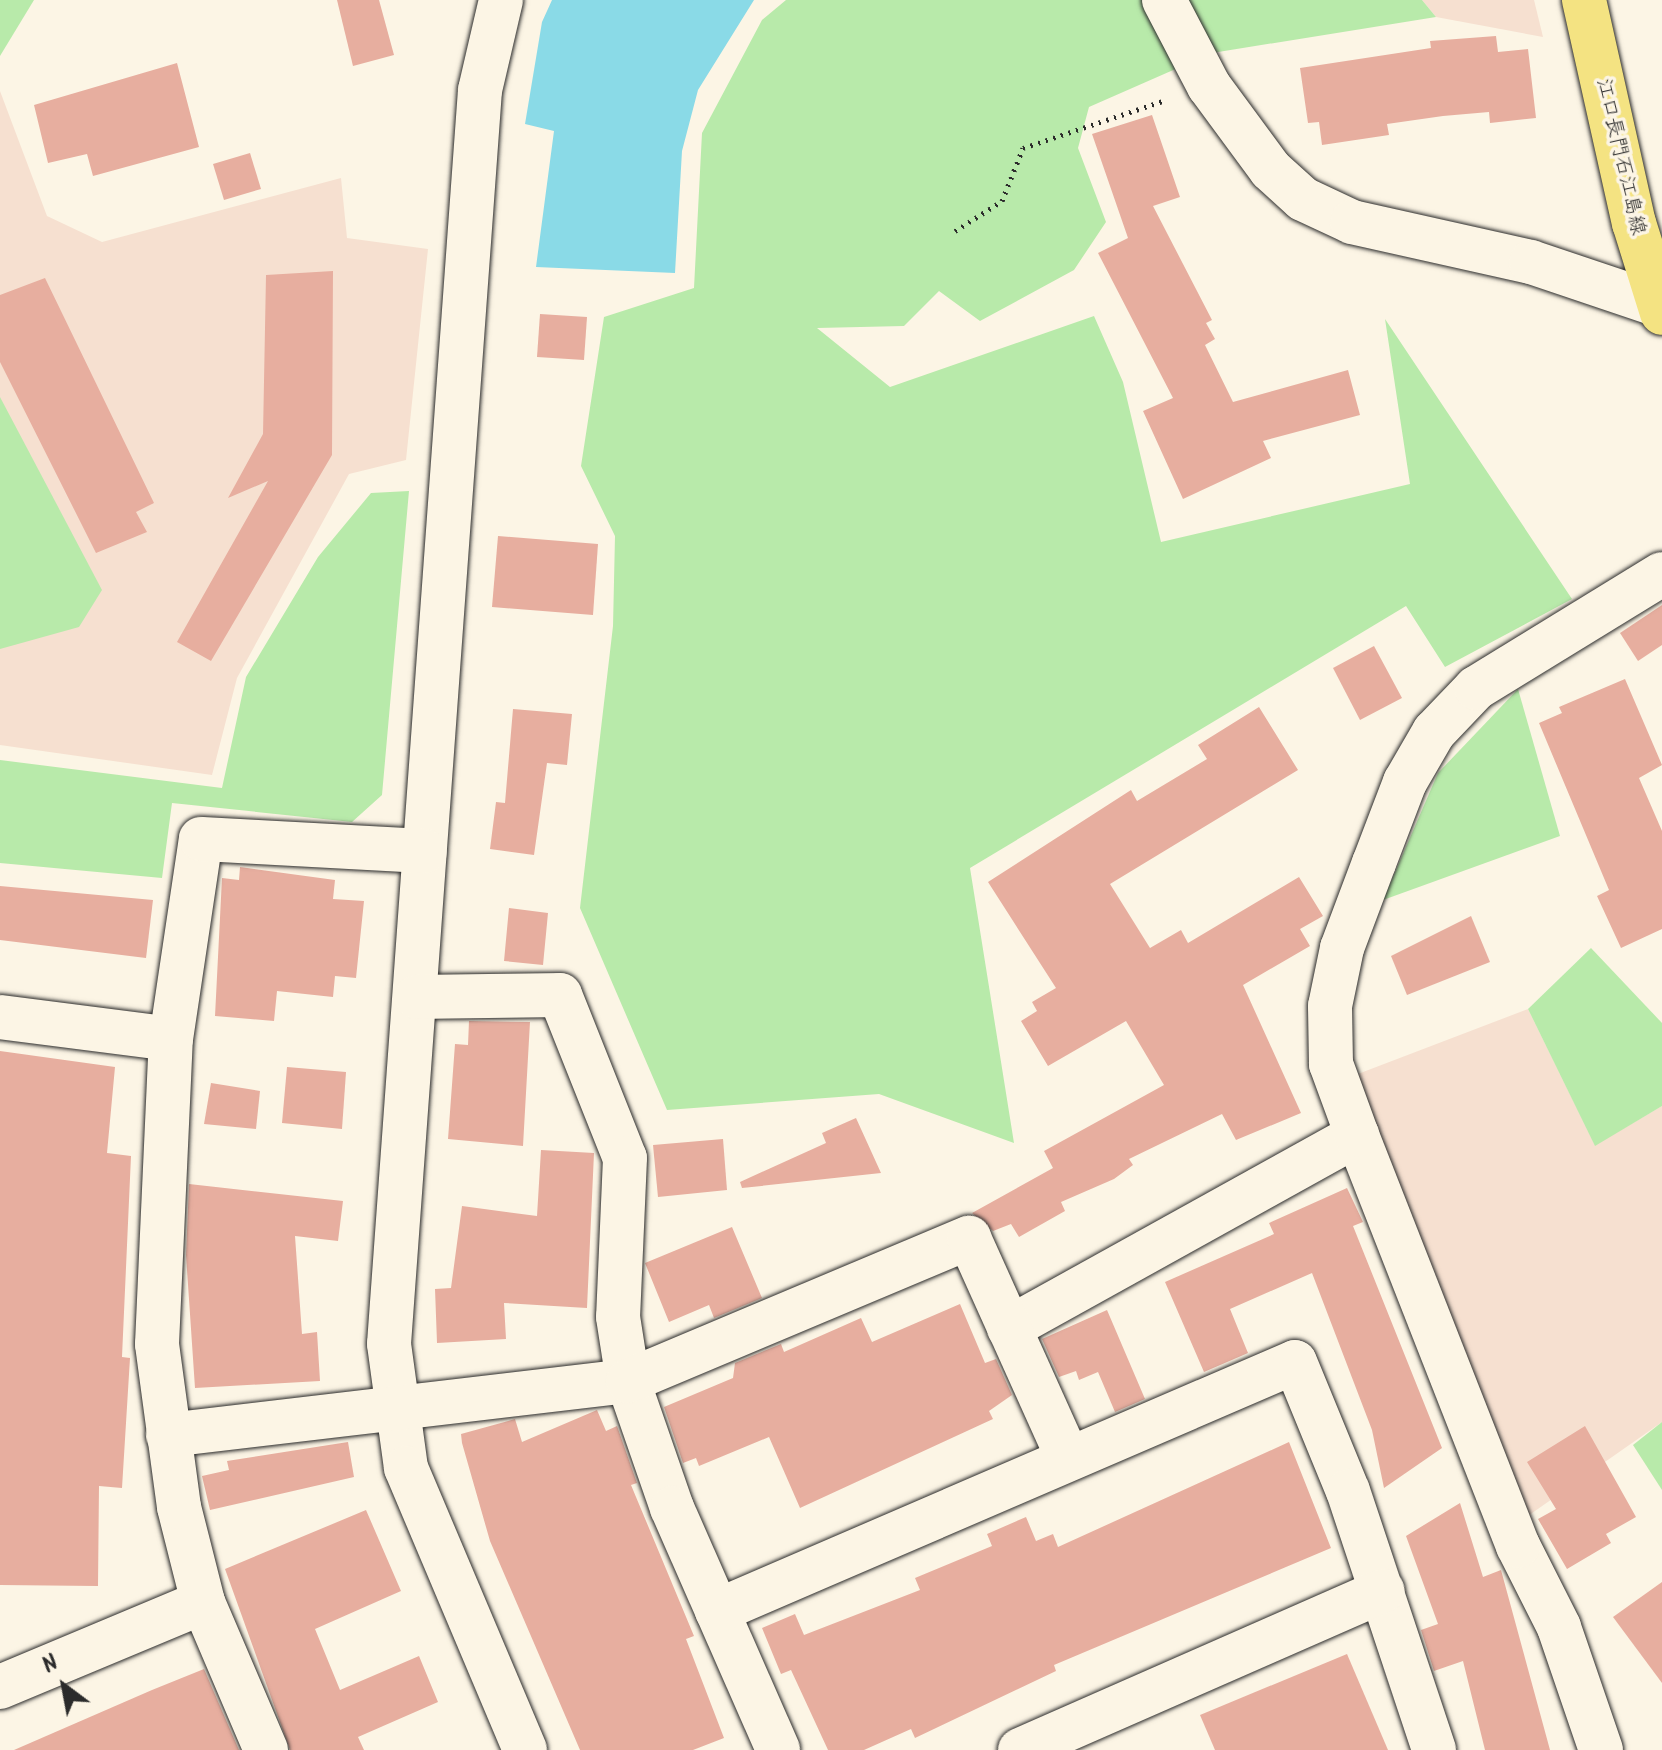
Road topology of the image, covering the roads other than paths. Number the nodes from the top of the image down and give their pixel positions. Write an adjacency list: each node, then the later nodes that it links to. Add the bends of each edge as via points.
1 (501, 0): 6 (street, via 480,90)
2 (1164, 0): 4 (street, via 1209,86 1271,170 1303,199 1352,222 1531,262)
3 (1584, 0): 4 (main road, 江口長門石江島線)
4 (1660, 309)
5 (1662, 574): 10 (street, via 1476,688 1434,732 1405,782 1342,948 1330,1006 1331,1064)
6 (425, 851): 7 (street); 9 (street, via 201,839)
7 (417, 997): 12 (street, via 560,995 625,1158 618,1317); 13 (street, via 389,1344)
8 (0, 1017): 9 (street)
9 (171, 1039): 14 (street, via 157,1344)
10 (1357, 1135): 11 (street); 25 (street, via 1518,1546 1559,1627)
11 (1009, 1328): 12 (street, via 969,1238); 15 (street)
12 (628, 1381): 13 (street); 18 (street)
13 (398, 1409): 14 (street); 21 (street, via 406,1468)
14 (168, 1435): 17 (street)
15 (1067, 1456): 16 (street, via 1295,1362 1302,1367); 18 (street)
16 (1383, 1591): 23 (street); 24 (street)
17 (203, 1602): 19 (street); 20 (street)
18 (717, 1611): 22 (street)
19 (0, 1687)
20 (266, 1750)
21 (525, 1750)
22 (778, 1750)
23 (1020, 1750)
24 (1434, 1750)
25 (1601, 1750)

